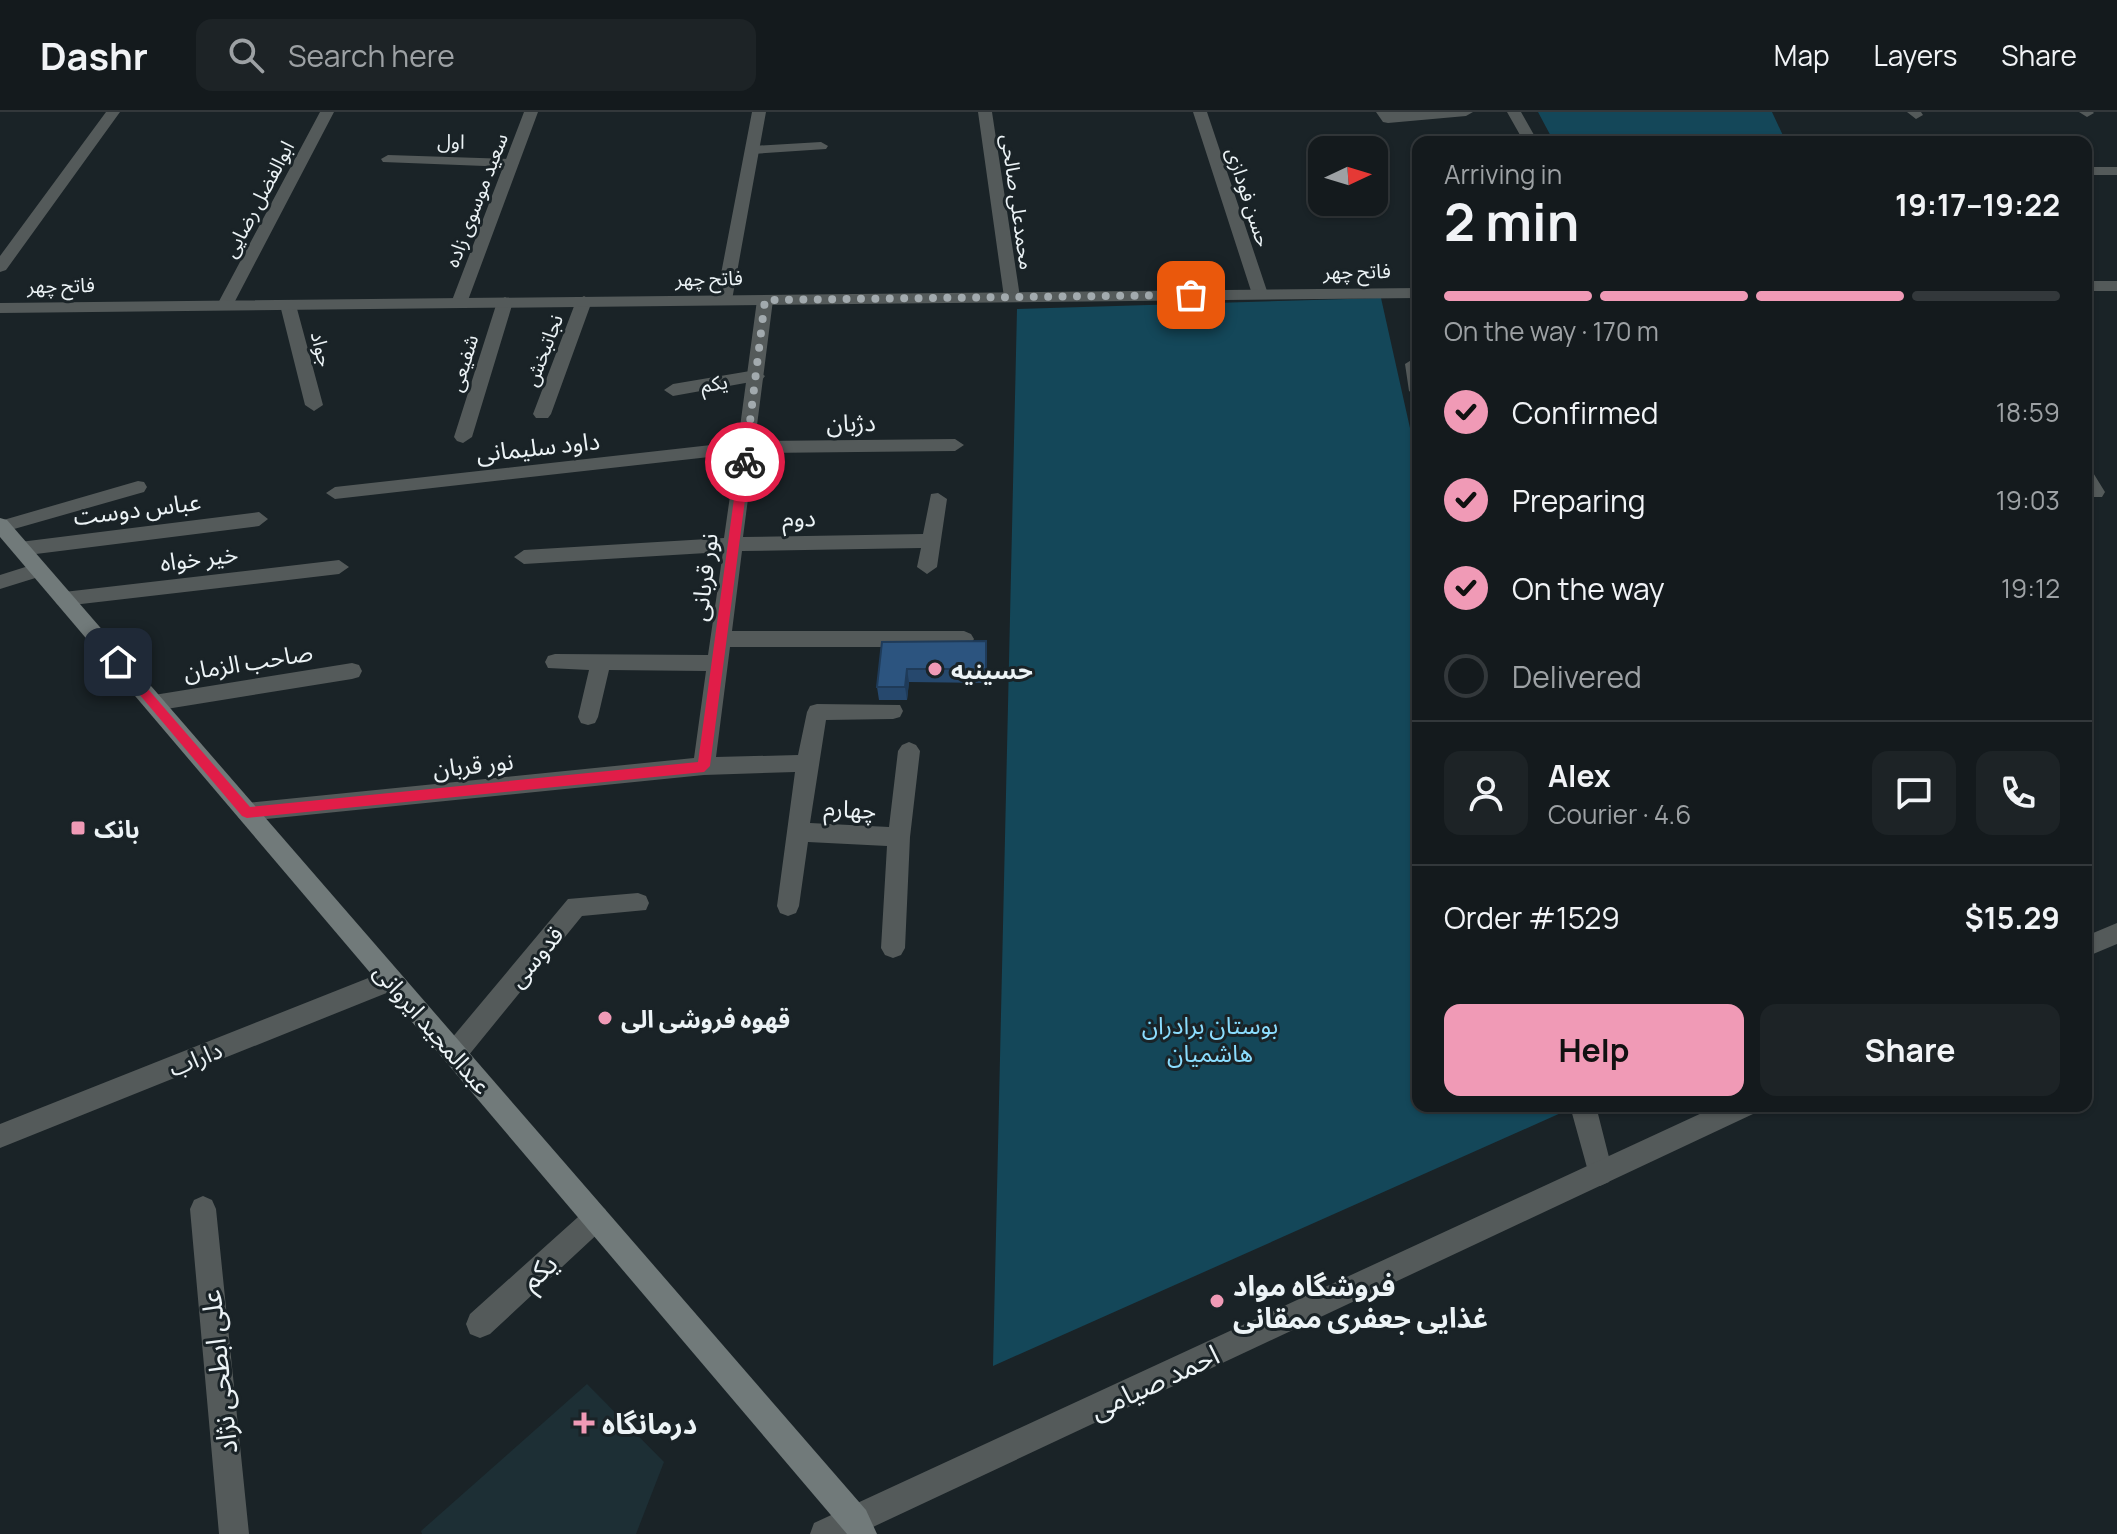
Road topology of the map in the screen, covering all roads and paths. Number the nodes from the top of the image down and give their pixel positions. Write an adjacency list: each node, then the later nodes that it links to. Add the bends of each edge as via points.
1 (113, 112): 17 (street)
2 (327, 112): 28 (street, ابوالفضل رضایی)
3 (531, 112): 14 (street, سعید موسوی زاده)
4 (759, 112): 12 (street)
5 (985, 112): 22 (street, محمدعلی صالحی)
6 (1200, 112): 21 (street, حسن فودازی)
7 (1383, 112): 8 (street, via 1388,119)
8 (1466, 112)
9 (1514, 112): 10 (street)
10 (1528, 136)
11 (821, 146): 12 (street)
12 (752, 150): 23 (street)
13 (388, 159): 14 (street, اول)
14 (512, 163): 27 (street, سعید موسوی زاده)
15 (2092, 171): 16 (street)
16 (2117, 171)
17 (0, 267)
18 (2092, 286): 19 (street)
19 (2117, 286)
20 (1412, 293): 21 (street, فاتح چهر)
21 (1260, 294): 22 (street, فاتح چهر)
22 (1012, 297): 24 (street, فاتح چهر)
23 (724, 300): 24 (street, فاتح چهر); 25 (street, فاتح چهر)
24 (765, 300): 31 (street, نور قربانی)
25 (584, 301): 26 (street, فاتح چهر); 34 (street, نجاتبخش)
26 (505, 302): 27 (street, فاتح چهر); 35 (street, شفیعی)
27 (459, 303): 29 (street, فاتح چهر)
28 (225, 305): 29 (street, فاتح چهر); 30 (street, فاتح چهر)
29 (288, 305): 33 (street, جواد)
30 (0, 308)
31 (756, 376): 32 (street, یکم); 37 (street, نور قربانی)
32 (673, 390)
33 (314, 405)
34 (542, 414)
35 (463, 437)
36 (955, 445): 37 (street, دژبان)
37 (746, 447): 41 (street, داود سلیمانی); 46 (street, نور قربانی)
38 (2092, 485): 40 (street)
39 (138, 487): 44 (street)
40 (2096, 492)
41 (335, 493)
42 (938, 499): 45 (street)
43 (259, 519): 47 (street, عباس دوست)
44 (1, 526): 47 (main road, عبدالمجید ایروانی)
45 (931, 541): 46 (street, دوم); 50 (street)
46 (734, 544): 48 (street, دوم); 54 (street, نور قربانی)
47 (20, 549): 51 (main road, عبدالمجید ایروانی)
48 (524, 557)
49 (339, 567): 53 (street, خیر خواه)
50 (927, 567)
51 (38, 570): 52 (street); 53 (main road, عبدالمجید ایروانی)
52 (0, 582)
53 (64, 599): 60 (main road, عبدالمجید ایروانی)
54 (721, 639): 55 (street); 58 (street, نور قربانی)
55 (964, 639)
56 (555, 662): 57 (street)
57 (601, 662): 58 (street); 62 (street)
58 (718, 663): 65 (street, نور قربانی)
59 (352, 671): 60 (street, صاحب الزمان)
60 (154, 703): 66 (main road, عبدالمجید ایروانی)
61 (893, 711): 64 (street, via 817,712)
62 (588, 717)
63 (909, 751): 68 (street)
64 (807, 763): 65 (street, نور قربان); 67 (street)
65 (704, 766): 66 (street, نور قربان)
66 (247, 812): 74 (main road, عبدالمجید ایروانی)
67 (799, 832): 68 (street, چهارم); 70 (street)
68 (899, 837): 73 (street)
69 (638, 903): 75 (street, قدوسی, via 576,906)
70 (788, 906)
71 (2117, 933): 72 (street)
72 (2092, 944)
73 (893, 948)
74 (391, 980): 75 (main road, عبدالمجید ایروانی); 78 (street, داراب)
75 (455, 1053): 81 (main road, عبدالمجید ایروانی)
76 (1585, 1112): 79 (street)
77 (1731, 1112): 79 (street, احمد صیامی)
78 (0, 1136)
79 (1600, 1173): 83 (street, احمد صیامی)
80 (203, 1209): 84 (street, علی ابطحی نژاد)
81 (596, 1218): 82 (street, یکم); 83 (main road, عبدالمجید ایروانی)
82 (480, 1324)
83 (859, 1527): 85 (street, احمد صیامی)
84 (234, 1534)
85 (825, 1534)

